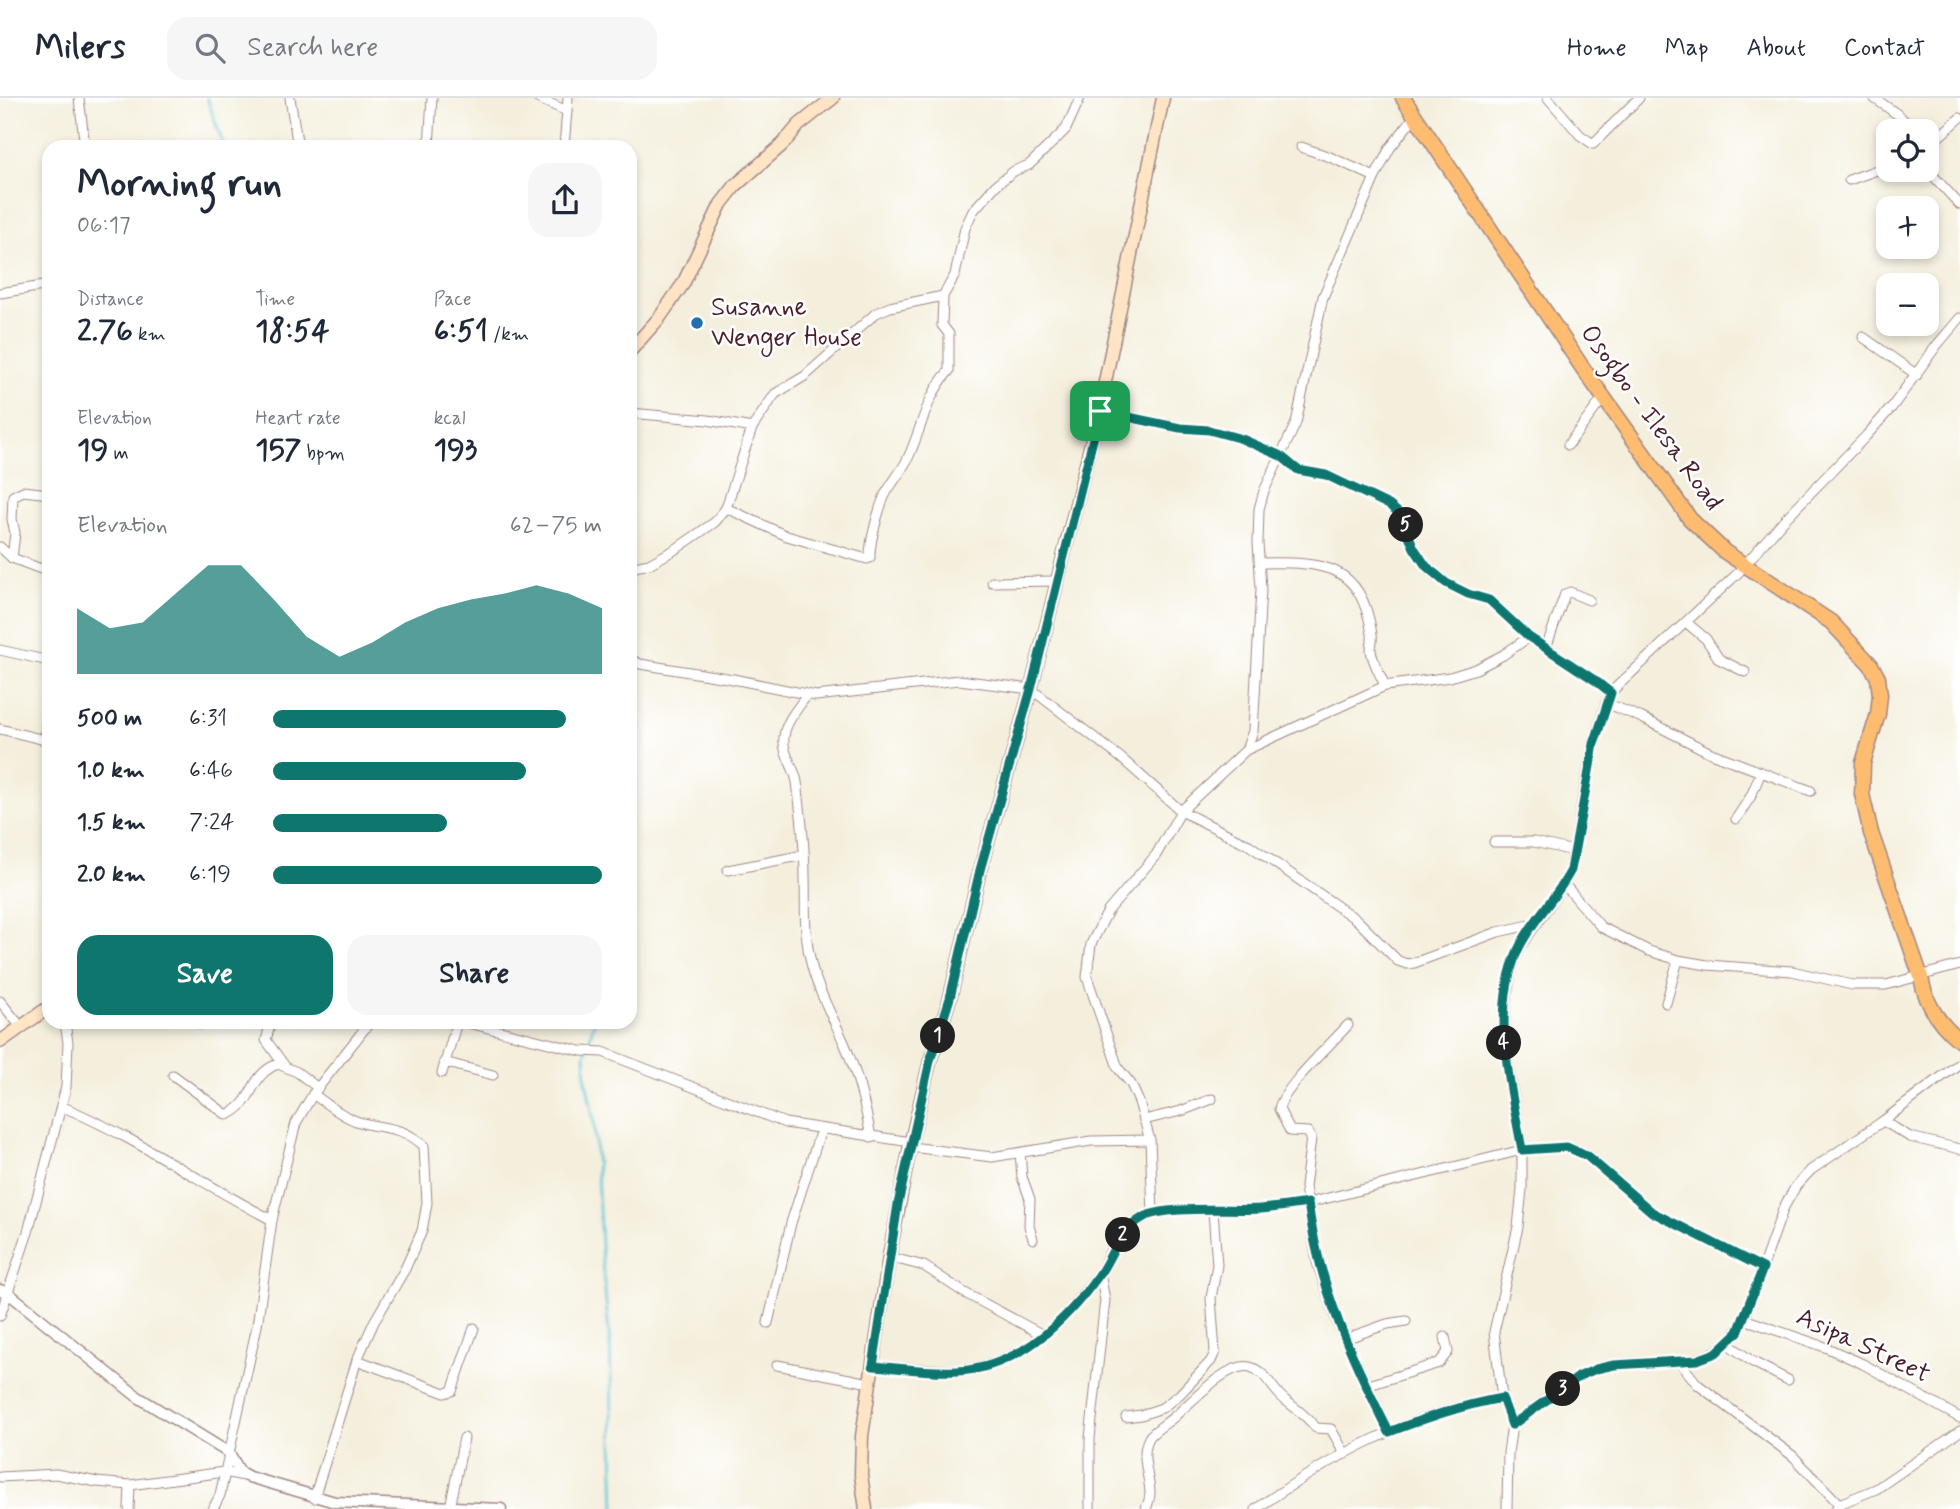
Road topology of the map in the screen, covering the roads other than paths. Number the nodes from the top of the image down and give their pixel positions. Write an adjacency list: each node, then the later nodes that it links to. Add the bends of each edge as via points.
1 (79, 98): 18 (street)
2 (290, 98): 19 (street)
3 (432, 98): 20 (street)
4 (537, 98): 13 (street)
5 (568, 98): 13 (street)
6 (833, 98): 33 (main road, via 735,186 721,204 683,284)
7 (1080, 98): 30 (street, via 1066,129 1029,165 996,185 972,211 955,275)
8 (1163, 98): 36 (main road)
9 (1403, 98): 14 (main road, Osogbo - Ilesa Road)
10 (1548, 98): 11 (street, via 1593,144)
11 (1639, 98)
12 (1874, 98): 16 (street)
13 (567, 111): 21 (street)
14 (1415, 116): 24 (street); 35 (main road, Osogbo - Ilesa Road)
15 (1960, 118): 17 (street)
16 (1903, 119)
17 (1939, 136)
18 (84, 140)
19 (297, 140)
20 (429, 140)
21 (565, 140)
22 (1301, 147): 24 (street)
23 (1876, 170): 25 (street)
24 (1375, 177): 40 (street, via 1323,297 1296,423)
25 (1849, 180)
26 (1939, 182): 27 (street)
27 (1960, 205)
28 (42, 286): 29 (street)
29 (0, 293)
30 (943, 296): 38 (street, via 876,313 805,376 775,394); 42 (street, via 948,371 926,408 907,460 884,497 870,558 787,536)
31 (1960, 318): 34 (street)
32 (1863, 337): 34 (street)
33 (637, 343)
34 (1917, 375): 46 (street)
35 (1604, 397): 39 (street); 46 (main road, Osogbo - Ilesa Road, via 1690,519)
36 (1100, 411): 40 (street, via 1209,430); 49 (main road)
37 (637, 415): 38 (street)
38 (752, 428): 42 (street)
39 (1568, 444)
40 (1281, 456): 45 (street, via 1259,509); 53 (street, via 1298,470 1326,475 1389,505 1400,514 1426,566 1446,583 1489,600)
41 (42, 493): 44 (street, via 23,491 13,496)
42 (726, 508): 47 (street, via 715,522 676,549)
43 (0, 547): 44 (street)
44 (12, 558): 48 (street)
45 (1261, 563): 59 (street, via 1325,566 1348,578 1362,594 1372,632 1371,649); 66 (street, via 1253,731)
46 (1744, 565): 52 (street); 79 (main road, Osogbo - Ilesa Road, via 1831,622 1878,678 1878,714 1863,763 1862,794)
47 (637, 567)
48 (42, 569)
49 (1057, 581): 50 (street); 60 (main road)
50 (992, 582)
51 (1588, 600): 54 (street, via 1565,594)
52 (1687, 622): 58 (street, via 1719,659); 61 (street)
53 (1529, 637): 54 (street); 59 (street, via 1476,669)
54 (1546, 648): 61 (street)
55 (0, 650): 56 (street)
56 (42, 659)
57 (637, 662): 62 (street)
58 (1745, 672)
59 (1385, 686): 66 (street)
60 (1031, 689): 62 (street, via 959,680 835,696); 69 (street); 106 (main road)
61 (1611, 693): 63 (street)
62 (807, 695): 73 (street, via 784,735 784,752 796,778)
63 (1606, 703): 67 (street); 72 (street)
64 (0, 729): 65 (street)
65 (42, 739)
66 (1246, 750): 69 (street)
67 (1761, 772): 68 (street); 70 (street)
68 (1811, 791)
69 (1181, 810): 76 (street, via 1249,845 1357,920 1398,961 1414,963 1498,932); 101 (street, via 1156,855 1108,911 1089,957 1087,977 1092,995 1118,1068 1131,1084)
70 (1736, 819)
71 (1494, 842): 72 (street, via 1534,842)
72 (1574, 850): 75 (street)
73 (804, 855): 74 (street); 104 (street, via 807,947 819,989 863,1090)
74 (728, 870)
75 (1563, 884): 76 (street); 77 (street, via 1601,927)
76 (1534, 924): 108 (street, via 1512,967 1506,1002 1504,1040)
77 (1678, 960): 79 (street, via 1792,971 1852,985 1886,985); 81 (street)
78 (1960, 965): 79 (street)
79 (1921, 976): 90 (main road, Osogbo - Ilesa Road, via 1923,994)
80 (0, 1001): 84 (street)
81 (1665, 1003)
82 (42, 1012): 84 (main road)
83 (1348, 1025): 110 (street, via 1279,1105 1290,1131 1308,1132 1311,1138 1305,1187)
84 (21, 1027): 91 (main road)
85 (66, 1029): 100 (street, via 66,1087)
86 (269, 1029): 94 (street, via 266,1040)
87 (365, 1029): 98 (street)
88 (455, 1029): 92 (street)
89 (492, 1029): 103 (street, via 603,1052 785,1123)
90 (1960, 1041)
91 (0, 1042)
92 (444, 1062): 95 (street); 97 (street)
93 (1960, 1063): 102 (street)
94 (284, 1065): 96 (street, via 263,1073 249,1098 227,1115); 98 (street)
95 (442, 1073)
96 (173, 1075)
97 (493, 1076)
98 (316, 1091): 113 (street, via 296,1123); 128 (street, via 340,1114 401,1131 424,1150 427,1203 422,1231)
99 (1212, 1099): 101 (street)
100 (61, 1106): 113 (street, via 105,1125); 118 (street, via 28,1232)
101 (1144, 1121): 105 (street)
102 (1883, 1122): 107 (street, via 1910,1137); 116 (street, via 1811,1170 1796,1186)
103 (821, 1130): 104 (street); 122 (street, via 791,1223)
104 (871, 1136): 106 (street)
105 (1150, 1140): 109 (street, via 1091,1141); 112 (street)
106 (911, 1145): 109 (street, via 992,1157); 115 (main road)
107 (1960, 1149)
108 (1522, 1150): 110 (street); 116 (street, via 1567,1147 1587,1156 1652,1212); 135 (street, via 1518,1227 1494,1332)
109 (1020, 1153): 114 (street)
110 (1308, 1203): 111 (street); 126 (street, via 1317,1262)
111 (1213, 1211): 112 (street); 136 (street, via 1215,1352 1188,1386 1162,1408)
112 (1153, 1213): 117 (street, via 1125,1232)
113 (272, 1220): 142 (street, via 257,1326)
114 (1033, 1239)
115 (889, 1257): 124 (street, via 924,1266); 131 (main road)
116 (1763, 1268): 120 (street)
117 (1100, 1273): 124 (street, via 1060,1322); 156 (street, via 1105,1300 1090,1443)
118 (4, 1291): 119 (street); 142 (street, via 138,1397)
119 (0, 1316)
120 (1744, 1319): 127 (street); 137 (street, Asipa Street, via 1863,1364)
121 (1406, 1321): 126 (street)
122 (768, 1323)
123 (474, 1328): 128 (street, via 449,1393)
124 (1043, 1335): 131 (street, via 1010,1356 975,1369)
125 (1445, 1337): 134 (street, via 1448,1352 1439,1363)
126 (1345, 1339): 134 (street)
127 (1728, 1344): 129 (street, via 1716,1353); 132 (street)
128 (357, 1360): 148 (street)
129 (1680, 1362): 138 (street, via 1596,1369); 150 (street, via 1697,1384 1793,1456)
130 (777, 1365): 133 (street)
131 (873, 1366): 133 (main road)
132 (1788, 1380)
133 (870, 1383): 155 (main road, via 862,1436)
134 (1366, 1386): 139 (street)
135 (1502, 1398): 138 (street); 139 (street)
136 (1126, 1417)
137 (1960, 1418)
138 (1512, 1425): 159 (street)
139 (1389, 1432): 143 (street)
140 (1960, 1432): 150 (street, via 1876,1489)
141 (464, 1438): 151 (street)
142 (229, 1453): 144 (street); 146 (street)
143 (1345, 1454): 157 (street, via 1331,1429 1316,1428 1260,1372 1242,1366 1212,1383 1147,1440 1150,1493); 158 (street)
144 (225, 1472): 146 (street); 147 (street); 153 (street)
145 (0, 1477): 147 (street, via 56,1474)
146 (248, 1477): 148 (street)
147 (130, 1485): 152 (street)
148 (314, 1497): 149 (street)
149 (335, 1506): 151 (street)
150 (1838, 1506)
151 (450, 1508): 154 (street)
152 (129, 1509)
153 (213, 1509)
154 (501, 1509)
155 (866, 1509)
156 (1090, 1509)
157 (1146, 1509)
158 (1256, 1509)
159 (1507, 1509)

